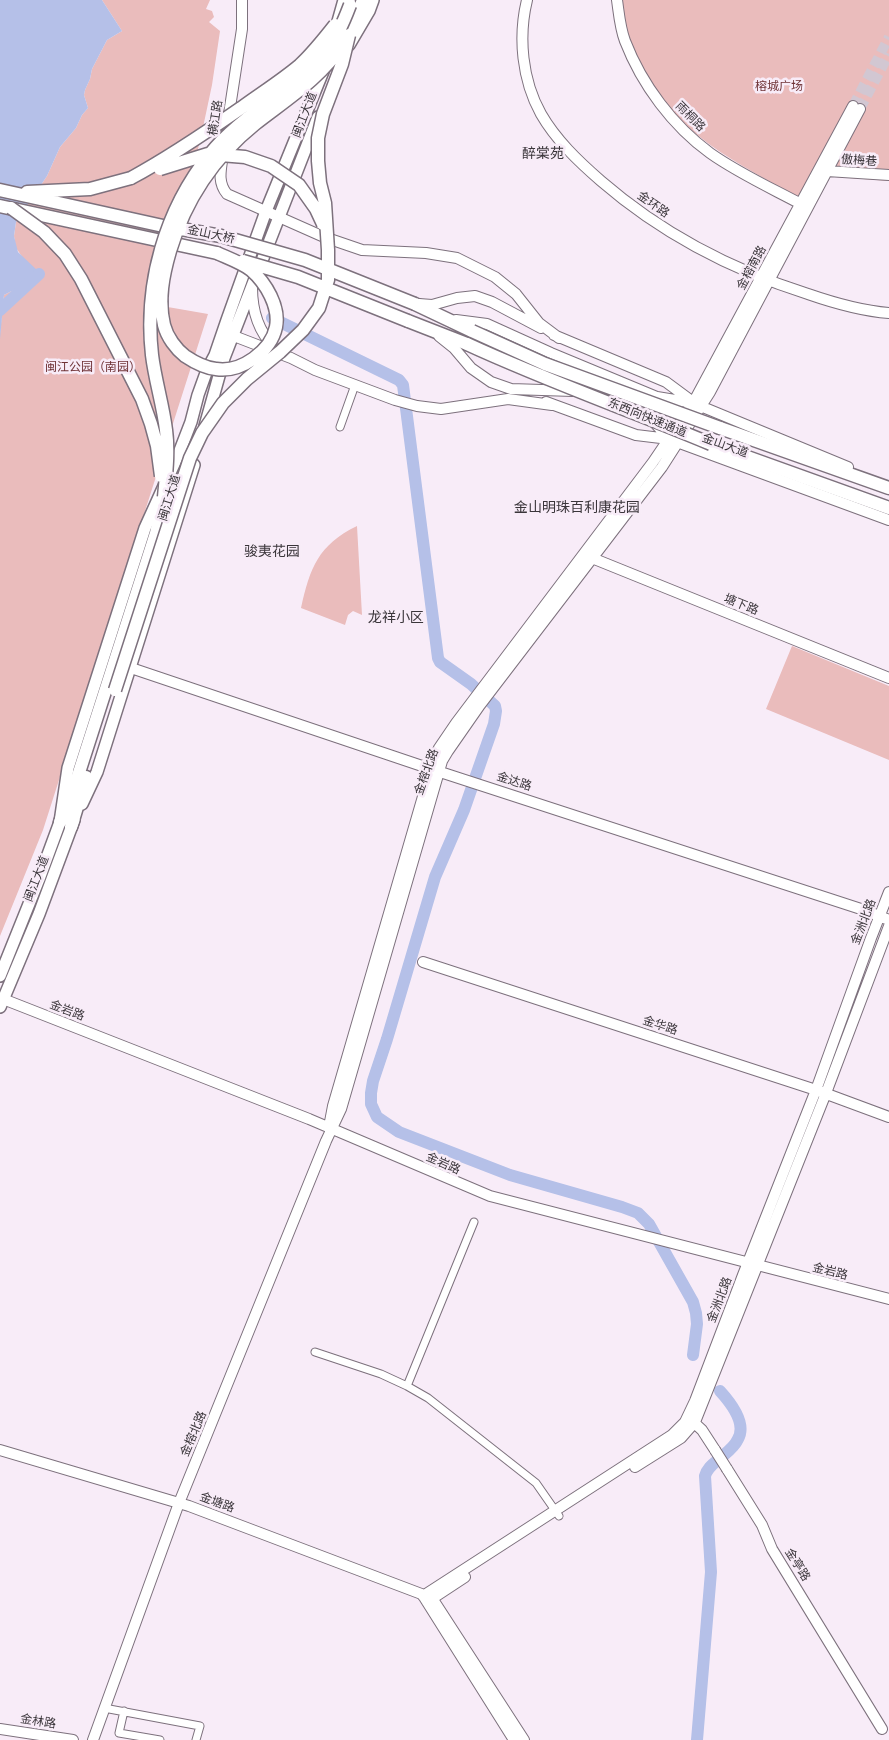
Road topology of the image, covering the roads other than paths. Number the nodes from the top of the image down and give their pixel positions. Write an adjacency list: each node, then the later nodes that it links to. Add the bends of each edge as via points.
1 (242, 0): 14 (street, 横江路, via 242,29 220,181 227,194)
2 (363, 0): 7 (highway)
3 (373, 0): 15 (main road, 闽江大道, via 341,59)
4 (527, 0): 18 (street, 金环路, via 522,37 527,74 536,105 559,141 599,179 649,218 702,250)
5 (617, 0): 12 (street, 雨桐路, via 622,32 633,60 672,118 722,161)
6 (349, 2): 10 (highway, bridge, via 320,45 300,65 195,141); 14 (main road, 闽江大道); 36 (highway, bridge, via 339,31 326,52 307,73 247,118 211,153 186,189 167,229 156,267 150,321 152,356 166,429 168,457)
7 (350, 35): 16 (highway, bridge, via 318,138); 17 (highway, bridge, via 312,81 253,126 218,159 193,195 176,232 165,270 160,309 166,331 178,350 196,363 216,370 235,368 254,358 268,345 276,326 274,303 264,284 250,269)
8 (827, 171): 9 (street, 傲梅巷); 12 (street, 金榕南路, via 856,107); 18 (street, 金榕南路)
9 (889, 176)
10 (131, 178): 11 (highway, via 90,189); 16 (highway, bridge, via 208,154 245,157 271,166 299,185)
11 (6, 191): 20 (highway, 金山大桥, bridge, via 222,236 305,260)
12 (800, 204): 18 (street, 金榕南路)
13 (6, 207): 17 (highway, 金山大桥, bridge); 36 (highway, bridge, via 44,232 65,254 81,280 142,399 157,446)
14 (266, 211): 15 (street, 横江路); 25 (main road, 闽江大道)
15 (279, 217): 19 (main road, 闽江大道); 26 (street, 横江路, via 362,250 457,258 495,277 516,294 539,323)
16 (326, 230): 42 (highway, bridge, via 328,280 319,308 303,330 223,403 202,433 190,458)
17 (217, 253): 23 (highway, 金山大桥, bridge, via 298,277)
18 (765, 280): 21 (street, 金环路, via 832,302); 31 (street, 金榕南路)
19 (252, 286): 25 (main road, 闽江大道); 27 (street, via 254,310 264,335)
20 (415, 304): 22 (highway, 东西向快速通道); 26 (street, via 432,305 475,296)
21 (889, 313)
22 (439, 316): 31 (street, via 487,324 657,397); 35 (highway, 东西向快速通道, bridge, via 544,364)
23 (408, 321): 24 (highway, 东西向快速通道)
24 (430, 330): 29 (street, 金山大道, via 454,348 471,368 491,382); 37 (highway, 东西向快速通道, bridge, via 711,444)
25 (227, 334): 27 (street); 40 (main road, 闽江大道, via 222,364 182,505); 44 (main road, 闽江大道, via 207,370 179,453 145,528 68,768)
26 (559, 338): 31 (street, via 666,382)
27 (291, 358): 28 (street)
28 (355, 385): 30 (street, via 395,400 441,409 508,399); 32 (street)
29 (511, 389): 30 (street); 33 (street, 金山大道, via 568,390 600,396 647,414)
30 (552, 405): 33 (street, via 636,435)
31 (697, 405): 33 (street, 金榕南路); 34 (street)
32 (340, 427)
33 (674, 441): 38 (street, 金山大道); 39 (street, 金榕北路, via 662,467)
34 (889, 482)
35 (889, 488)
36 (164, 498): 42 (highway)
37 (889, 508)
38 (889, 520)
39 (588, 556): 41 (street, 塘下路); 43 (street, 金榕北路, via 477,702)
40 (131, 668): 43 (street, 金达路); 44 (main road, 闽江大道, via 97,772)
41 (889, 678)
42 (110, 689): 44 (highway)
43 (435, 770): 46 (street, 金达路); 53 (street, 金榕北路, via 333,1106)
44 (66, 825): 49 (main road, 闽江大道, via 39,879); 50 (main road, 闽江大道, via 39,914)
45 (889, 892): 46 (street, 金洲北路)
46 (884, 918): 51 (street, 金洲北路)
47 (889, 926): 51 (street, 金洲北路)
48 (423, 962): 51 (street, 金华路)
49 (0, 976)
50 (2, 1003): 53 (street, 金岩路)
51 (821, 1092): 52 (street, 金华路); 55 (street, 金洲北路)
52 (889, 1116)
53 (330, 1128): 55 (street, 金岩路, via 490,1196); 61 (street, 金榕北路)
54 (474, 1222): 58 (street)
55 (752, 1265): 56 (street, 金岩路); 59 (street, 金洲北路)
56 (889, 1299)
57 (315, 1352): 58 (street)
58 (407, 1386): 62 (street, via 428,1398 536,1483)
59 (691, 1419): 62 (street, 金洲北路); 67 (street, 金亭路, bridge, via 727,1468 762,1525 772,1549)
60 (0, 1450): 61 (street, 金塘路)
61 (179, 1503): 63 (street, 金塘路); 64 (street, 金榕北路)
62 (557, 1513): 63 (street, 金洲北路)
63 (425, 1596): 72 (street); 73 (street)
64 (104, 1708): 65 (street); 69 (street, 金榕北路)
65 (124, 1711): 70 (street, via 119,1733); 71 (street, via 200,1726)
66 (0, 1729): 68 (street, 金林路)
67 (882, 1729)
68 (73, 1740)
69 (93, 1740)
70 (160, 1740)
71 (196, 1740)
72 (514, 1740)
73 (524, 1740)

